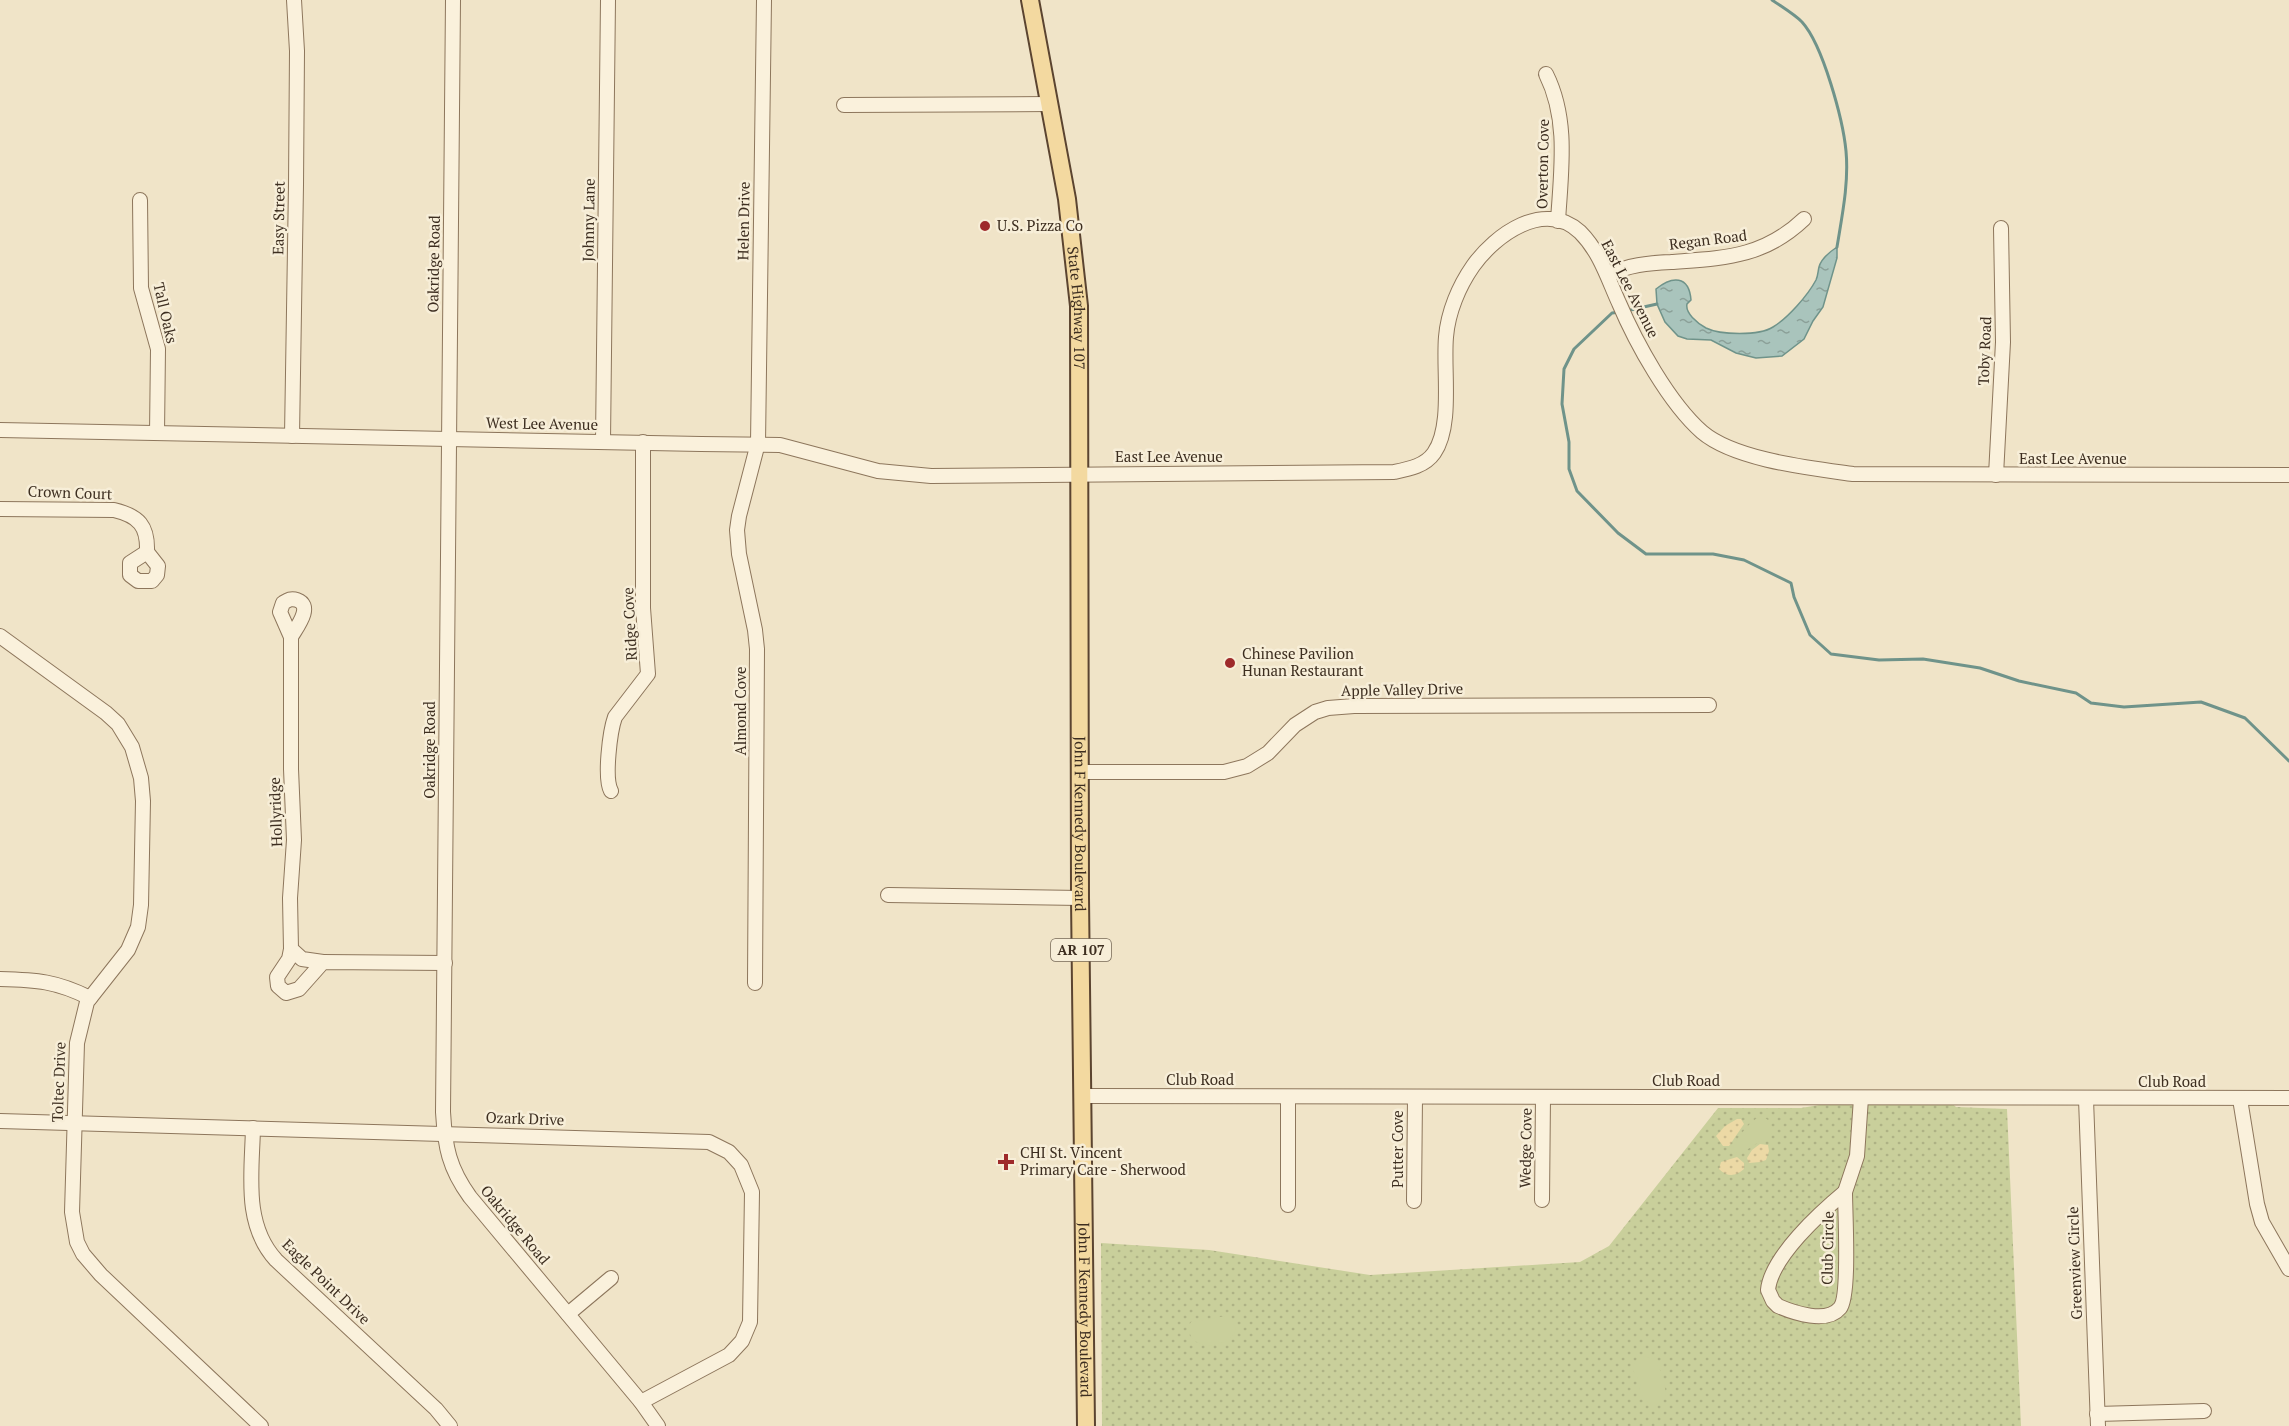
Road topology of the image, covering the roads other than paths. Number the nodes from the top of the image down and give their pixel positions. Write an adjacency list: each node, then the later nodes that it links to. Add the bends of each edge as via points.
1 (294, 0): 16 (street, Easy Street, via 297,51)
2 (453, 0): 17 (street, Oakridge Road)
3 (608, 0): 18 (street, Johnny Lane)
4 (764, 0): 20 (street, Helen Drive)
5 (1030, 0): 8 (main road, State Highway 107 / AR 107)
6 (1546, 74): 11 (street, Overton Cove, via 1561,118)
7 (844, 105): 8 (street)
8 (1050, 105): 21 (main road, State Highway 107 / AR 107, via 1076,267)
9 (140, 200): 15 (street, Tall Oaks, via 141,288 158,348)
10 (1804, 219): 13 (street, Regan Road, via 1755,252 1638,264)
11 (1558, 221): 13 (street, East Lee Avenue, via 1581,233); 21 (street, East Lee Avenue, via 1532,222 1515,228 1489,246 1470,269 1448,323 1442,435 1434,453 1417,466 1394,472)
12 (2001, 228): 22 (street, Toby Road, via 2003,342)
13 (1608, 275): 22 (street, East Lee Avenue, via 1639,345 1683,411 1715,441 1805,467 1853,474)
14 (0, 430): 15 (street, West Lee Avenue)
15 (157, 433): 16 (street, West Lee Avenue)
16 (292, 435): 17 (street, West Lee Avenue)
17 (448, 438): 18 (street, West Lee Avenue); 35 (street, Oakridge Road)
18 (603, 441): 19 (street, West Lee Avenue)
19 (644, 442): 20 (street, West Lee Avenue); 30 (street, Ridge Cove, via 643,608 648,674 612,724 607,766)
20 (758, 443): 21 (street, West Lee Avenue, via 901,474); 37 (street, Almond Cove, via 737,530 757,649)
21 (1080, 475): 29 (main road, John F Kennedy Boulevard / AR 107)
22 (1996, 475): 23 (street, East Lee Avenue)
23 (2289, 475)
24 (0, 509): 25 (street, Crown Court, via 73,508 125,513 144,529)
25 (147, 552)
26 (0, 636): 38 (street, Toltec Drive, via 106,713 124,732 138,762 143,801 138,927 128,950)
27 (291, 637): 33 (street, Hollyridge)
28 (1709, 705): 29 (street, Apple Valley Drive, via 1328,708 1302,719 1268,753 1236,770)
29 (1080, 772): 32 (main road, John F Kennedy Boulevard / AR 107)
30 (611, 791)
31 (888, 895): 32 (street)
32 (1080, 898): 39 (main road, John F Kennedy Boulevard / AR 107)
33 (291, 949): 34 (street, via 302,959); 34 (street, via 276,981 286,993 299,989)
34 (323, 962): 35 (street)
35 (445, 963): 50 (street, Oakridge Road)
36 (0, 979): 38 (street, via 48,981)
37 (755, 983)
38 (90, 998): 48 (street, Toltec Drive, via 77,1042)
39 (1083, 1096): 40 (street, Club Road); 64 (main road, John F Kennedy Boulevard / AR 107)
40 (1288, 1097): 41 (street, Club Road); 54 (street)
41 (1415, 1097): 42 (street, Club Road); 53 (street, Putter Cove)
42 (1544, 1097): 43 (street, Club Road); 52 (street, Wedge Cove)
43 (1862, 1098): 44 (street, Club Road); 51 (street, Club Circle, via 1857,1156)
44 (2086, 1098): 46 (street, Club Road); 60 (street, Greenview Circle)
45 (2289, 1098): 46 (street, Club Road)
46 (2240, 1099): 55 (street, via 2262,1222)
47 (0, 1121): 48 (street, Ozark Drive)
48 (74, 1123): 49 (street, Ozark Drive); 61 (street, Toltec Drive, via 72,1212 83,1254)
49 (253, 1128): 50 (street, Ozark Drive); 62 (street, Eagle Point Drive, via 252,1206 262,1242 276,1260)
50 (444, 1133): 57 (street, Oakridge Road, via 459,1183); 58 (street, Ozark Drive, via 698,1140 723,1149 741,1165 752,1192 752,1314 746,1334 724,1358)
51 (1845, 1192): 51 (street, Club Circle, via 1798,1237 1773,1274 1768,1290 1778,1306 1821,1317 1840,1308 1845,1276)
52 (1542, 1200)
53 (1414, 1202)
54 (1288, 1205)
55 (2289, 1269)
56 (611, 1278): 57 (street)
57 (568, 1314): 58 (street, Oakridge Road)
58 (640, 1402): 63 (street, Oakridge Road)
59 (2204, 1411): 60 (street)
60 (2098, 1420)
61 (261, 1426)
62 (450, 1426)
63 (658, 1426)
64 (1086, 1426)

